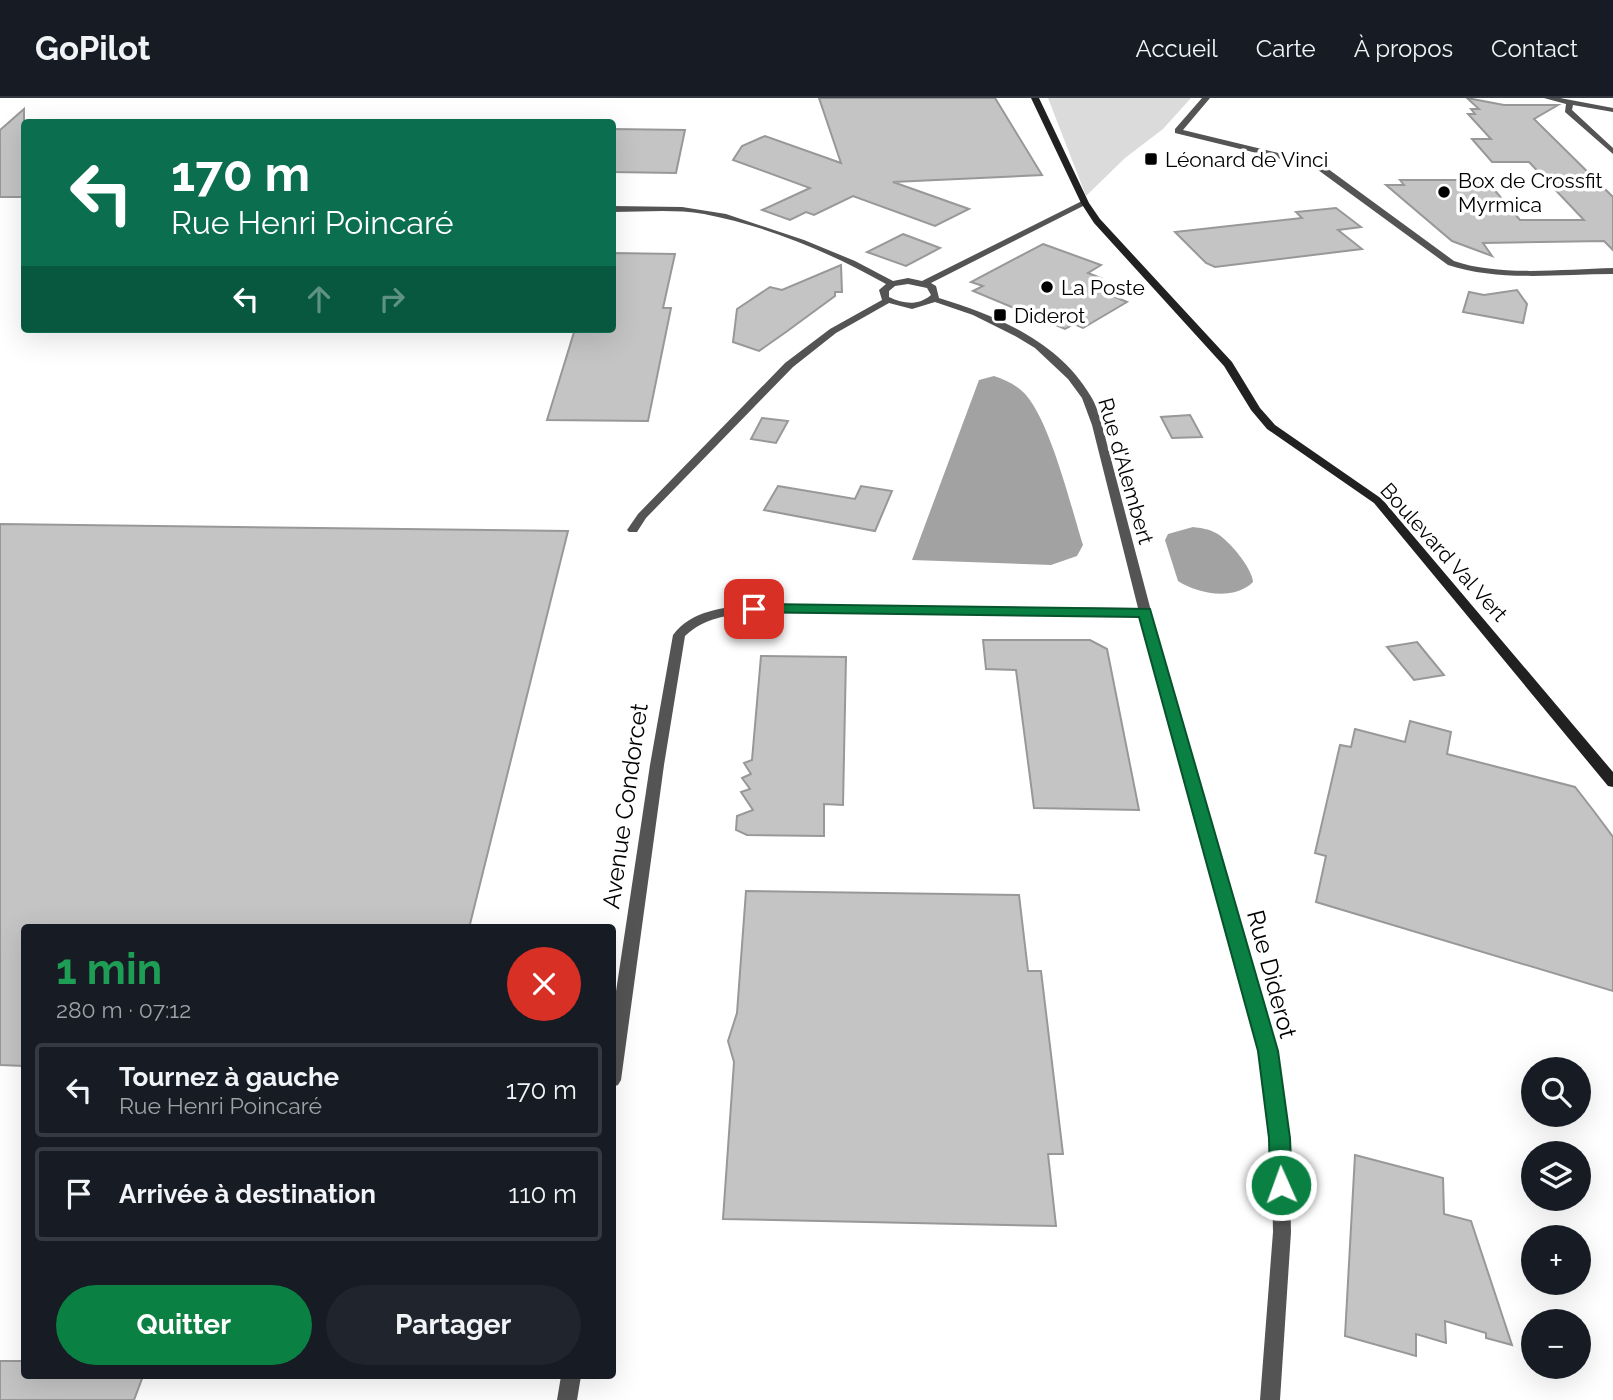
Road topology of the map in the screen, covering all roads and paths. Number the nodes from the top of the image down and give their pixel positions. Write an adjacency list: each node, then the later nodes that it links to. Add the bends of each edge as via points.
1 (1035, 98): 7 (street, Boulevard Val Vert)
2 (1206, 98): 9 (street, via 1178,131 1317,165 1465,268)
3 (1548, 98): 4 (street)
4 (1570, 102): 5 (street); 6 (street, via 1570,113)
5 (1613, 110)
6 (1613, 152)
7 (1085, 203): 11 (street); 16 (street, Boulevard Val Vert, via 1140,271 1228,364 1271,427 1378,501)
8 (616, 209): 10 (street, via 705,212 773,233 871,271)
9 (1613, 271)
10 (892, 284): 11 (street); 13 (street, via 884,290)
11 (925, 284): 12 (street, via 936,292)
12 (934, 299): 13 (street, via 913,306); 15 (street, Rue d'Alembert, via 975,311 1028,339 1064,369 1085,395 1097,425)
13 (888, 300): 14 (street, via 833,331 789,365)
14 (633, 530)
15 (1145, 612): 17 (street, Avenue Condorcet, via 754,609 708,614 686,627 679,635 659,752); 20 (street, Rue Diderot, via 1268,1051 1280,1138 1282,1232)
16 (1613, 782)
17 (616, 1052)
18 (570, 1379): 19 (street)
19 (567, 1400)
20 (1270, 1400)

